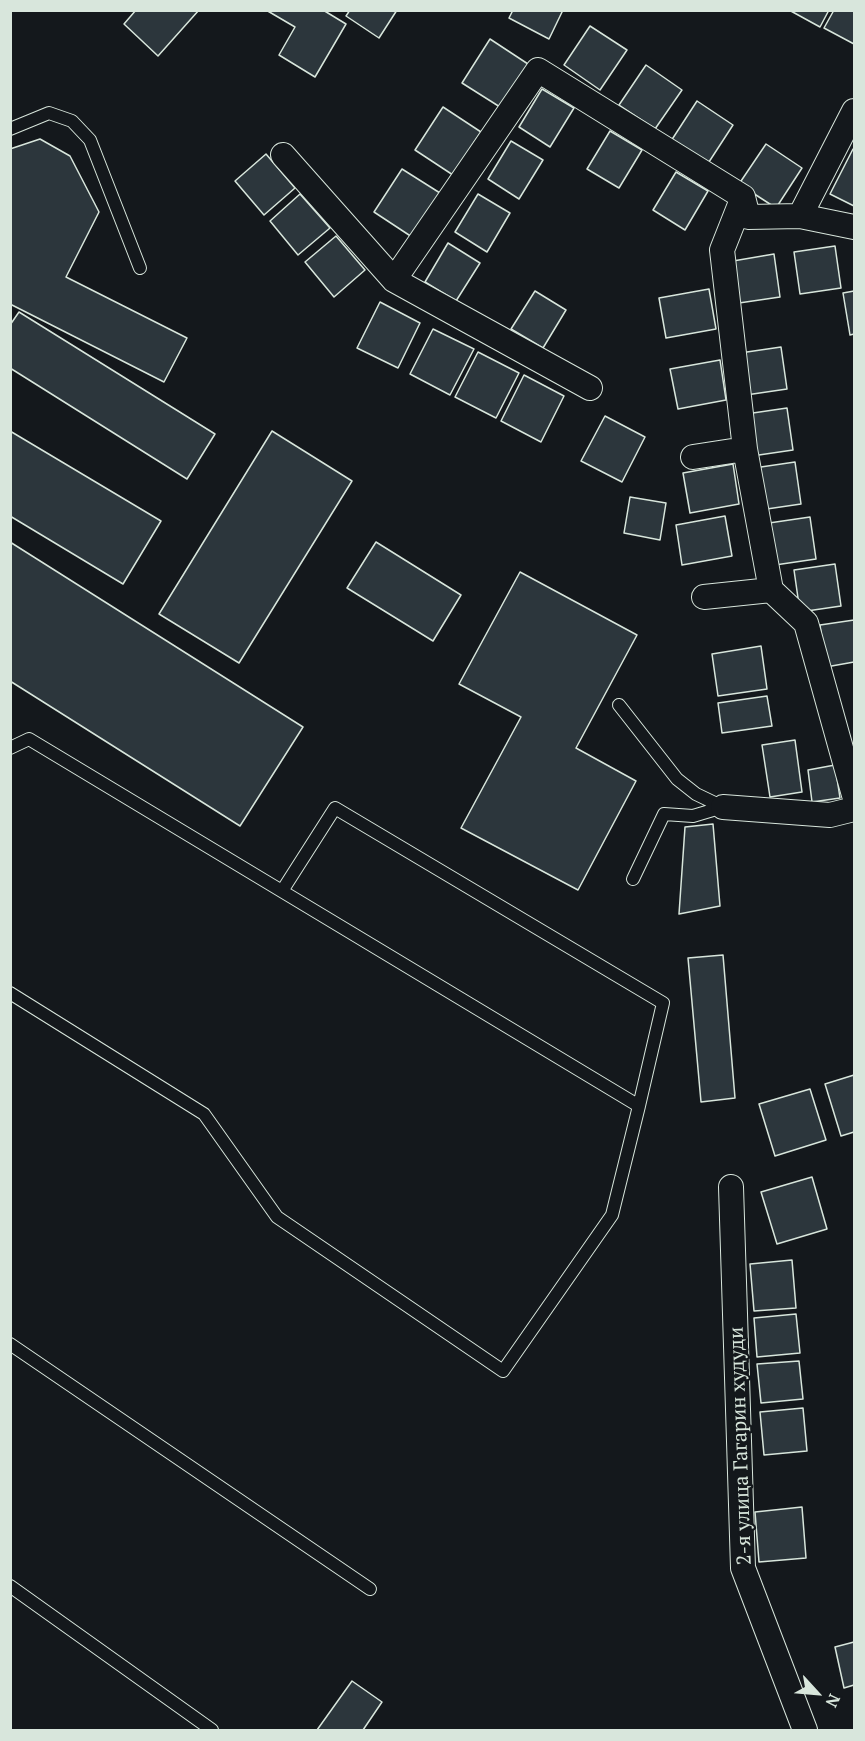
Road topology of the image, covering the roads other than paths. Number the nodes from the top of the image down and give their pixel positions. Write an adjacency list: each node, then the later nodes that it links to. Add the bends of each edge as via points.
1 (855, 111): 5 (street)
2 (10, 129): 7 (lane, via 49,112 72,121 90,140)
3 (283, 156): 8 (street)
4 (743, 197): 5 (street, via 748,218); 8 (street, via 538,70); 10 (street, via 722,250)
5 (800, 216): 6 (street)
6 (855, 226)
7 (141, 268)
8 (394, 280): 9 (street)
9 (590, 388)
10 (745, 448): 11 (street); 12 (street)
11 (693, 457)
12 (771, 590): 13 (street); 16 (street, via 806,623)
13 (704, 597)
14 (619, 705): 17 (lane, via 677,779)
15 (10, 748): 20 (lane, via 29,739)
16 (855, 795)
17 (723, 807): 18 (street, via 830,815); 19 (lane, via 693,816 664,814)
18 (855, 808)
19 (633, 879)
20 (282, 891): 22 (lane); 22 (lane, via 335,808 663,1003)
21 (10, 993): 22 (lane, via 204,1114 277,1217 503,1371 612,1215)
22 (639, 1106)
23 (731, 1187): 28 (street, 2-я улица Гагарин худуди, via 743,1569)
24 (10, 1344): 26 (lane)
25 (10, 1586): 27 (lane)
26 (370, 1589)
27 (212, 1731)
28 (804, 1731)

